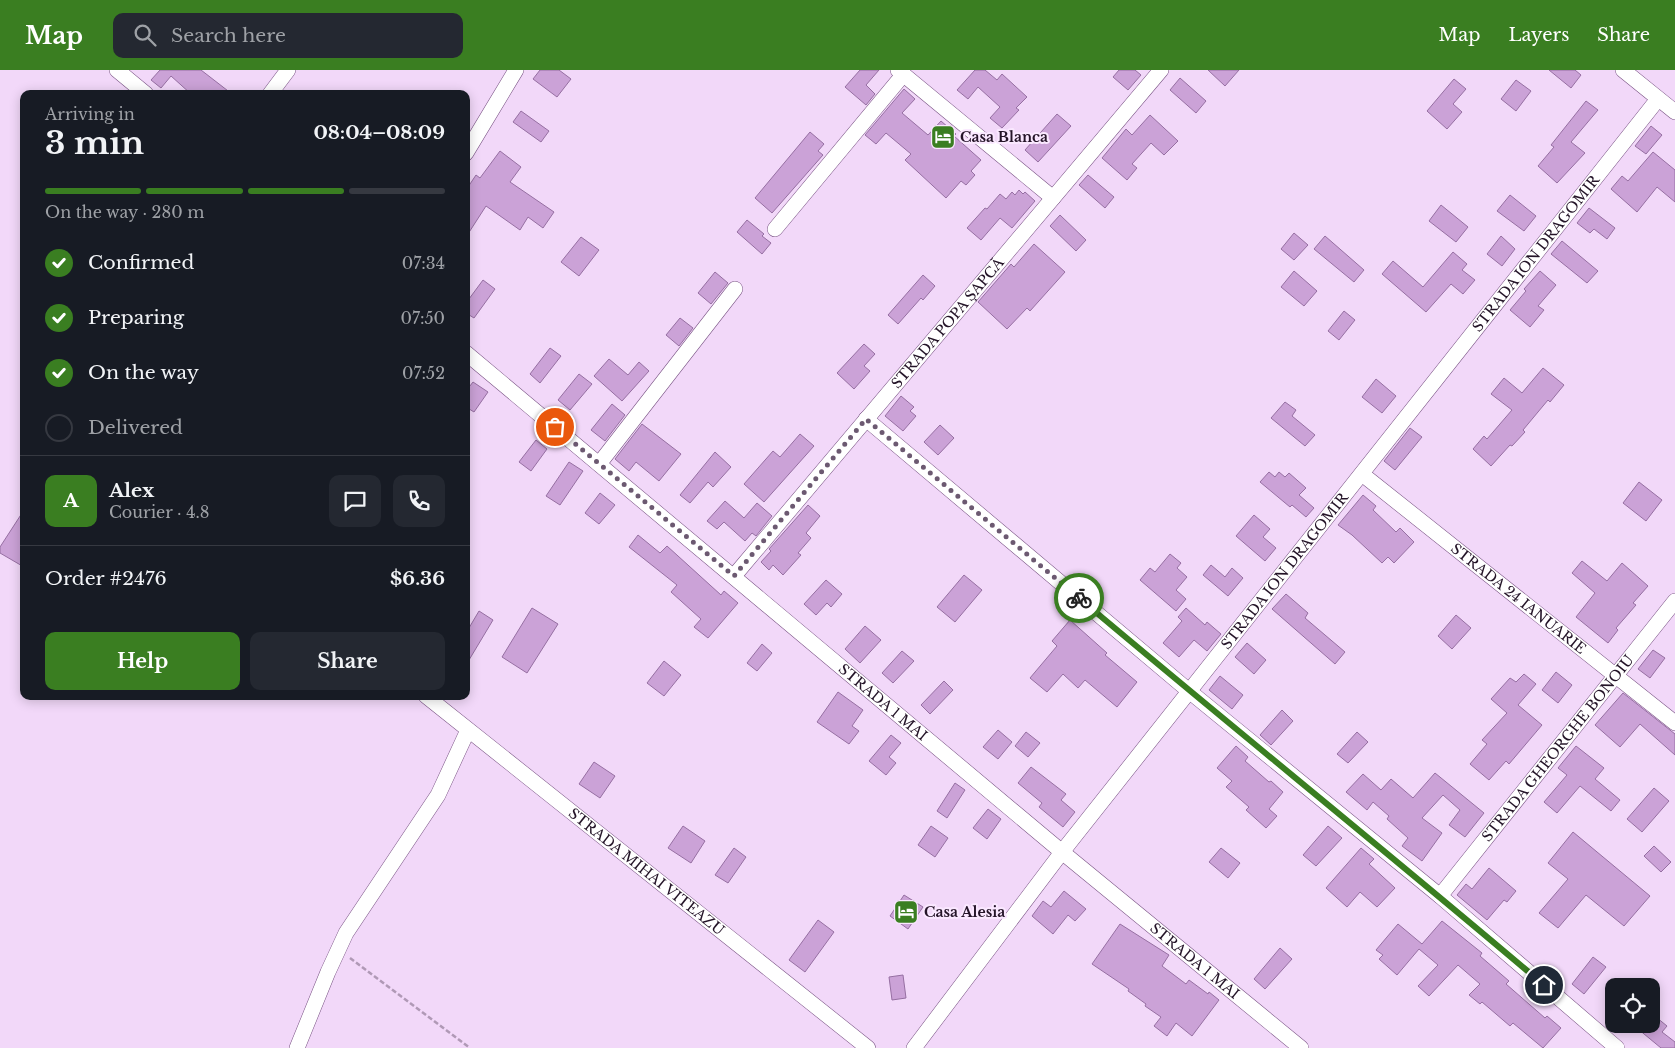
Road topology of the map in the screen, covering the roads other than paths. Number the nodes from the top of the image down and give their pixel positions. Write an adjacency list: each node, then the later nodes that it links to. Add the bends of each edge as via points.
1 (117, 70): 7 (street)
2 (288, 70): 8 (street)
3 (516, 70): 11 (street)
4 (1162, 70): 12 (street, STRADA POPA ȘAPCĂ)
5 (1623, 70): 9 (street)
6 (901, 72): 12 (street); 13 (street)
7 (141, 90)
8 (273, 90)
9 (1658, 99): 10 (street); 18 (street, STRADA ION DRAGOMIR)
10 (1675, 112)
11 (470, 146)
12 (1053, 198): 16 (street, STRADA POPA ȘAPCĂ)
13 (774, 229)
14 (735, 289): 17 (street)
15 (470, 357): 17 (street, STRADA 1 MAI)
16 (866, 419): 19 (street, STRADA POPA ȘAPCĂ); 22 (street)
17 (599, 464): 19 (street, STRADA 1 MAI)
18 (1362, 474): 21 (street, STRADA 24 IANUARIE); 22 (street, STRADA ION DRAGOMIR)
19 (734, 576): 26 (street, STRADA 1 MAI)
20 (1675, 601): 21 (street, STRADA GHEORGHE BONOIU)
21 (1616, 676): 24 (street, STRADA 24 IANUARIE); 27 (street, STRADA GHEORGHE BONOIU)
22 (1189, 691): 26 (street, STRADA ION DRAGOMIR); 27 (street)
23 (431, 700): 25 (street, STRADA MIHAI VITEAZU)
24 (1675, 723)
25 (468, 730): 28 (street, via 438,795 346,933); 29 (street, STRADA MIHAI VITEAZU)
26 (1062, 852): 30 (street, STRADA ION DRAGOMIR); 31 (street, STRADA 1 MAI)
27 (1440, 896): 32 (street)
28 (297, 1048)
29 (868, 1048)
30 (914, 1048)
31 (1301, 1048)
32 (1618, 1048)

